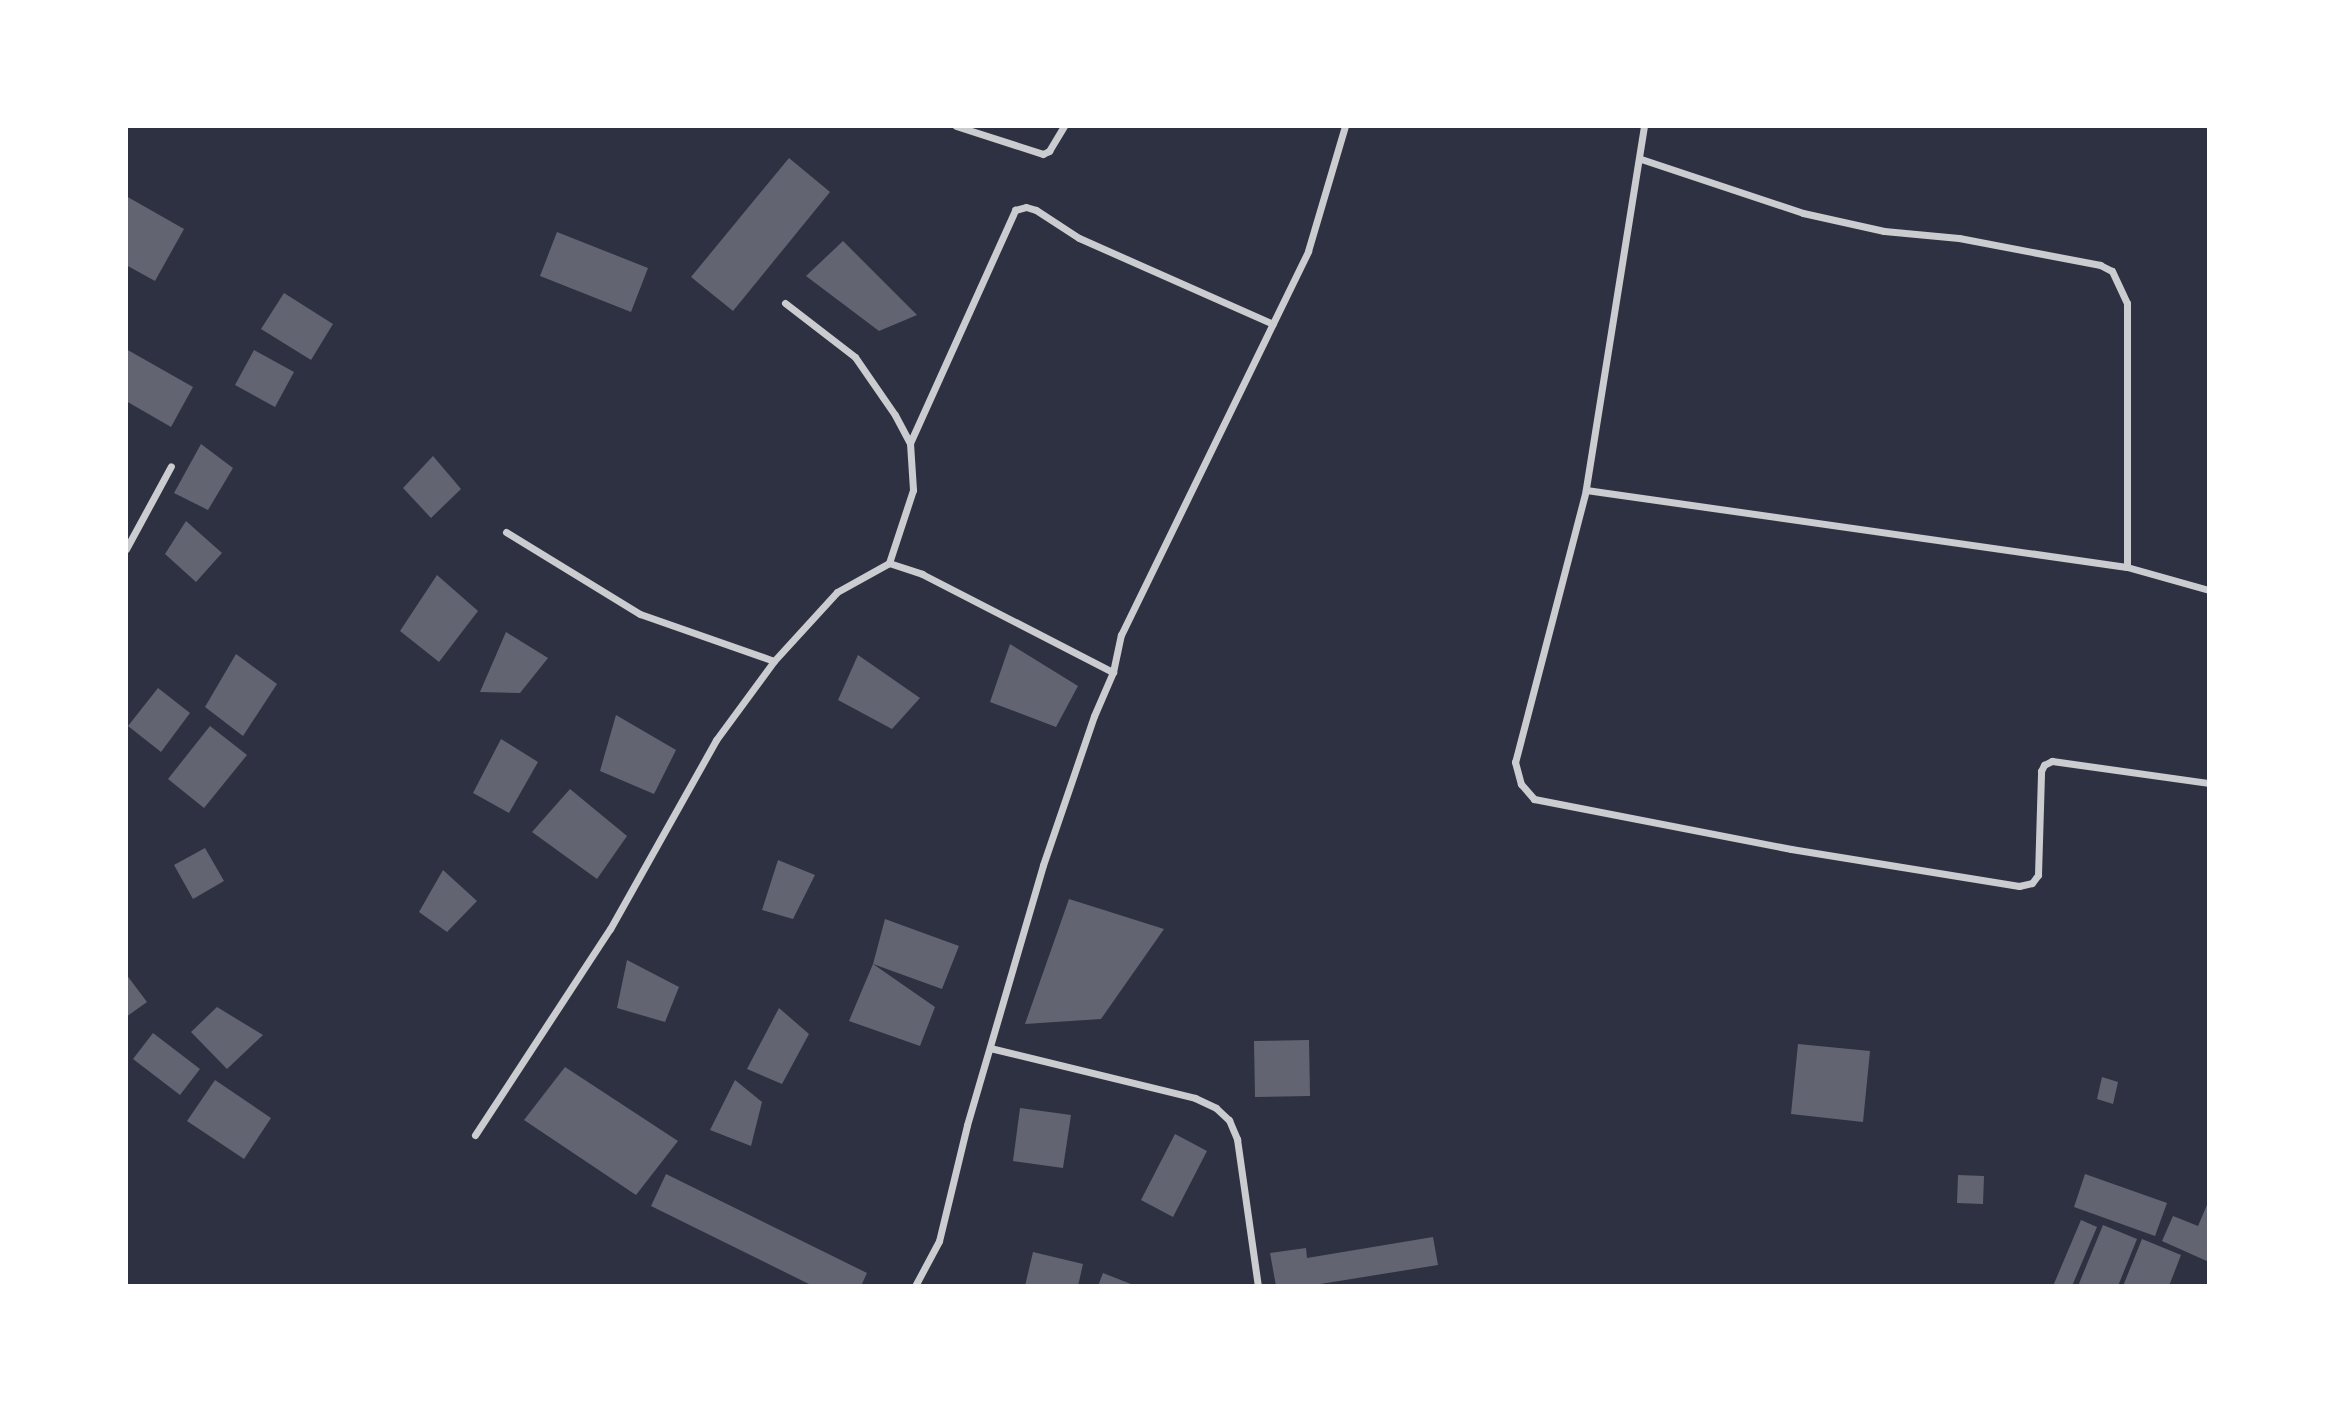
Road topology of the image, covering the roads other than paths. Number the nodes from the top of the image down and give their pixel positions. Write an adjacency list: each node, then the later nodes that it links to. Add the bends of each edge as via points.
1 (956, 126): 2 (street, via 1043,154)
2 (1064, 126)
3 (1345, 126): 7 (street, via 1308,251)
4 (1644, 126): 5 (street)
5 (1641, 159): 10 (street); 14 (street, via 1803,213 1884,231 1972,240 2112,271 2127,303)
6 (785, 303): 8 (street, via 855,357)
7 (1273, 324): 8 (street, via 1079,237 1026,206 1015,210); 17 (street, via 1121,635)
8 (910, 443): 13 (street, via 913,490)
9 (171, 466): 12 (street)
10 (1586, 490): 14 (street); 18 (street, via 1515,762 1521,784 1534,799 1791,849 2019,886 2032,883 2038,875 2044,765 2052,761)
11 (506, 532): 16 (street, via 640,614)
12 (126, 550)
13 (890, 563): 16 (street, via 837,593); 17 (street, via 922,574)
14 (2127, 567): 15 (street)
15 (2209, 590)
16 (774, 661): 20 (street, via 716,740 610,929)
17 (1113, 672): 19 (street, via 1043,865)
18 (2209, 783)
19 (990, 1048): 21 (street, via 939,1241); 22 (street, via 1195,1098 1216,1108 1229,1120 1237,1139)
20 (475, 1135)
21 (915, 1286)
22 (1258, 1286)

